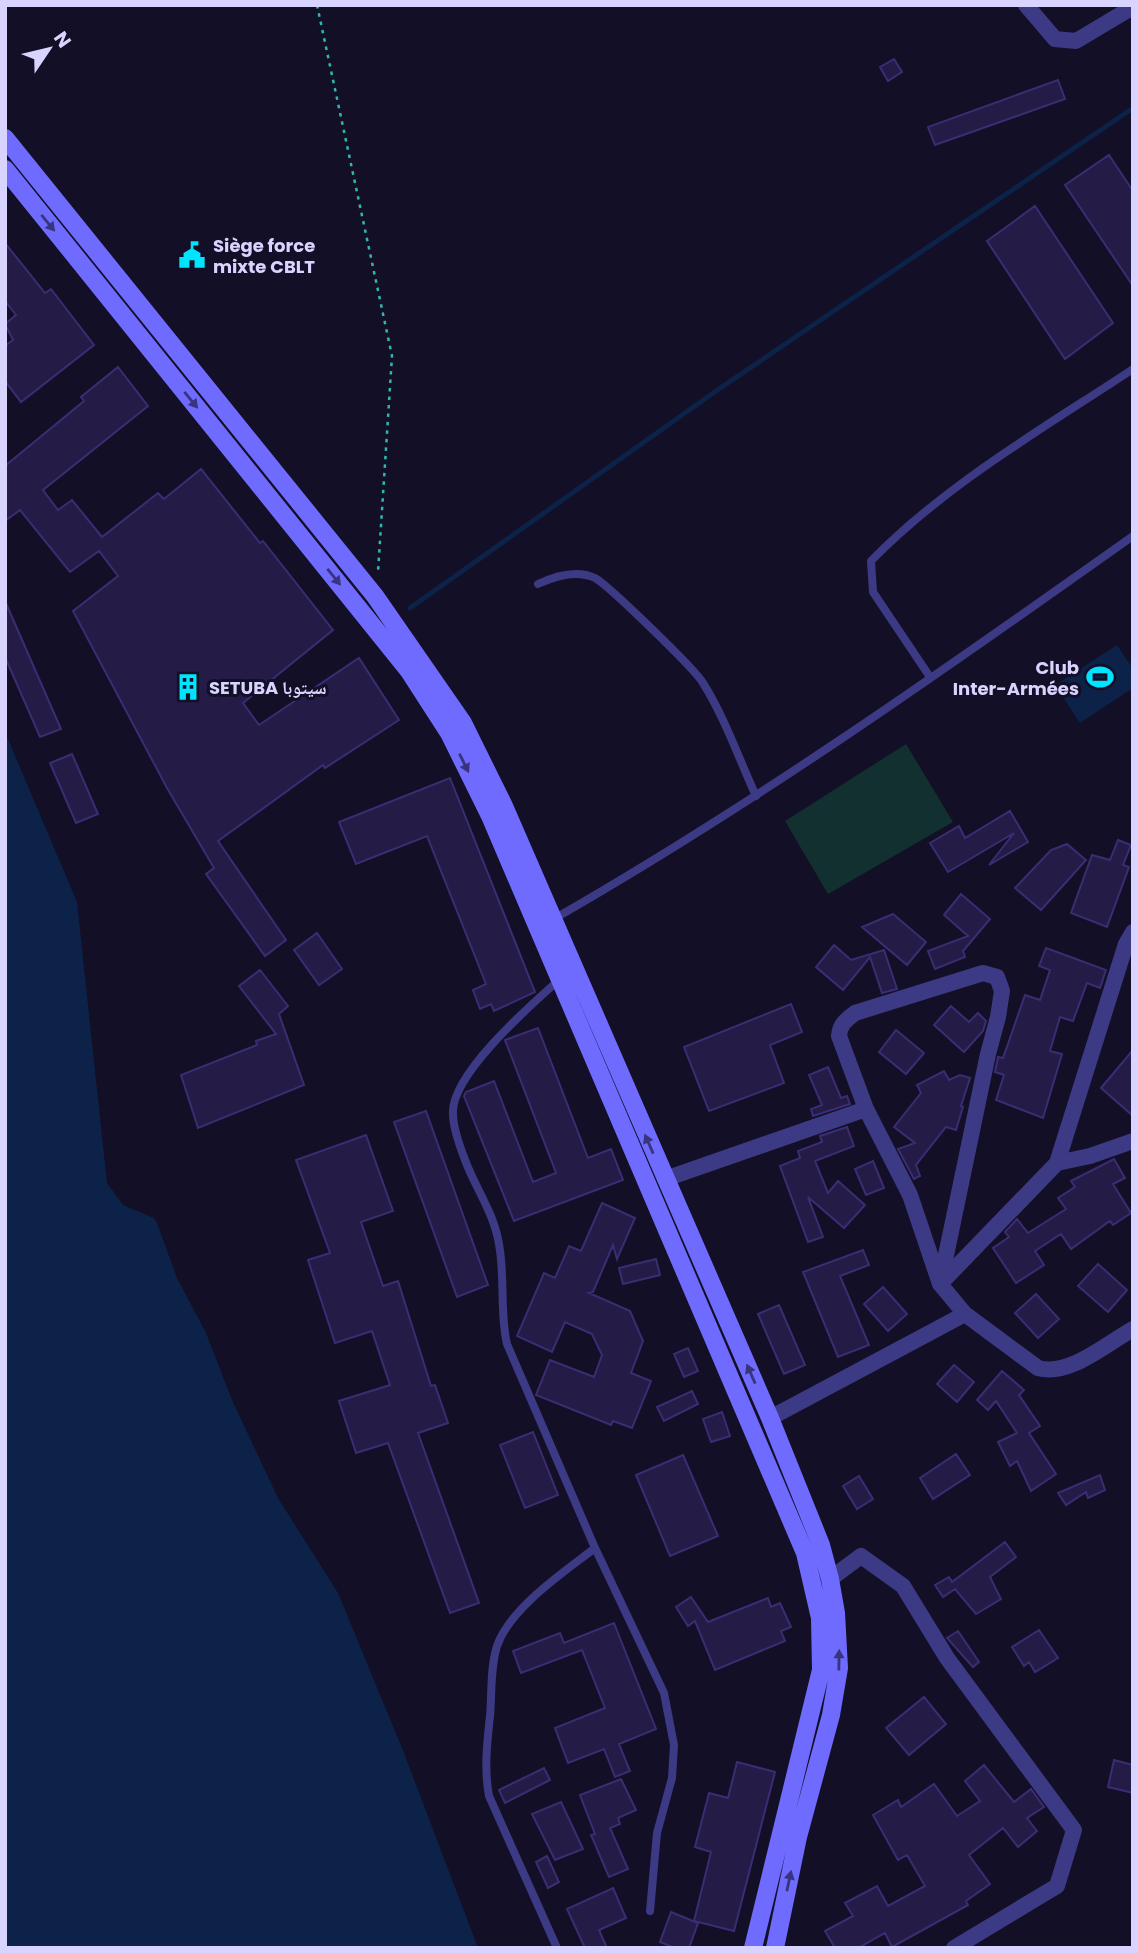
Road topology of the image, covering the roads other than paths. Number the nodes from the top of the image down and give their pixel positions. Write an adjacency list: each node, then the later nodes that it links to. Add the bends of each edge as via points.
1 (1026, 5): 2 (street, via 1055,39 1076,41)
2 (1133, 8)
3 (5, 138): 10 (main road, via 375,596 463,723 504,806)
4 (5, 169): 10 (main road, one-way to 10, via 409,671 449,733)
5 (1133, 369): 8 (lane, via 997,459 898,534 871,561 873,592)
6 (1133, 537): 8 (lane)
7 (538, 584): 9 (lane, via 573,574 595,578 694,671)
8 (930, 677): 9 (lane)
9 (755, 796): 10 (lane, via 649,864)
10 (544, 923): 12 (main road)
11 (1133, 932): 15 (street)
12 (566, 976): 16 (main road, one-way to 12); 17 (main road); 22 (lane, via 503,1034 465,1080 452,1114 498,1239 507,1344)
13 (866, 1109): 16 (street); 18 (street, via 910,1195); 18 (street, via 839,1036 845,1020 855,1013 984,974 1000,979 999,1017)
14 (1133, 1141): 15 (street)
15 (1057, 1163): 18 (street)
16 (665, 1179): 17 (main road)
17 (665, 1203): 21 (main road, one-way to 17); 26 (main road, via 805,1553 820,1618 821,1670 813,1713)
18 (940, 1284): 19 (street)
19 (965, 1314): 20 (street, via 1038,1368 1049,1371 1068,1367); 21 (street)
20 (1133, 1329)
21 (770, 1418): 23 (main road)
22 (595, 1548): 24 (lane, via 664,1693 674,1745 672,1778 657,1833); 25 (lane, via 543,1588 508,1628 497,1646 494,1665 485,1771 489,1796)
23 (830, 1579): 27 (main road, one-way to 23, via 839,1668); 28 (street, via 861,1556 903,1586 947,1658 1074,1830 1057,1886)
24 (650, 1911)
25 (557, 1948)
26 (753, 1948)
27 (775, 1948)
28 (954, 1948)

